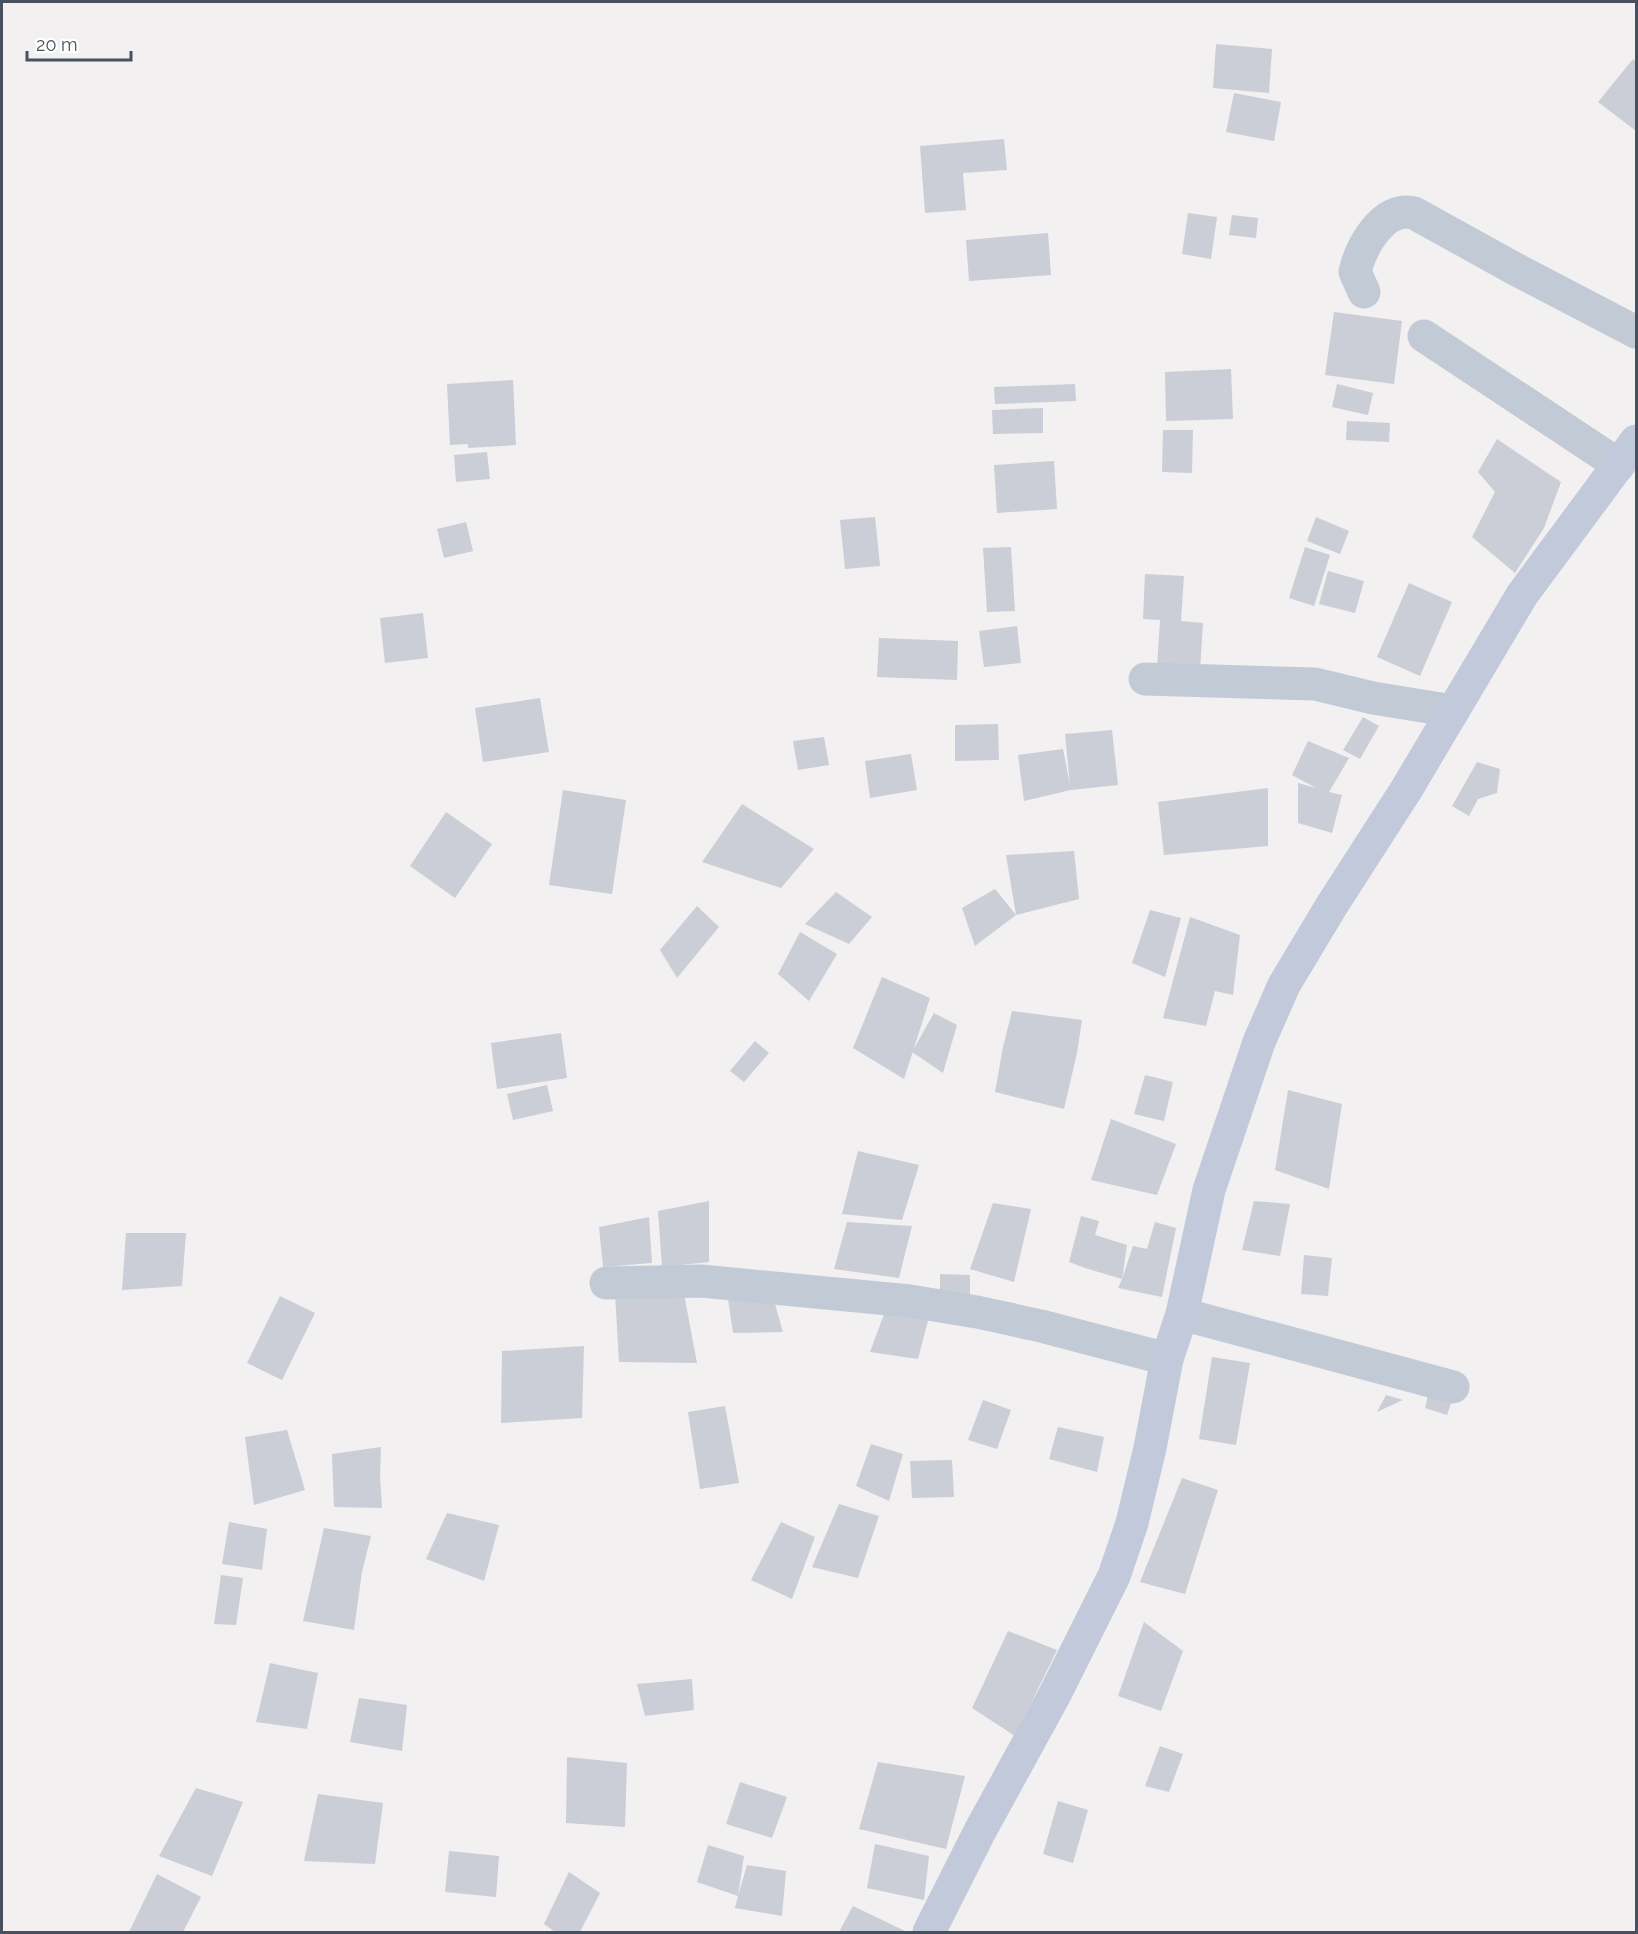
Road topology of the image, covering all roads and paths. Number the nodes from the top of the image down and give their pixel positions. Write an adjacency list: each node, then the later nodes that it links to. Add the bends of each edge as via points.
1 (1364, 292): 2 (street, via 1355,272 1357,262 1388,216 1406,211)
2 (1636, 332)
3 (1424, 336): 4 (street)
4 (1628, 453): 6 (street, via 1522,595)
5 (1145, 679): 6 (street, via 1315,684)
6 (1453, 711): 8 (street, via 1284,986 1260,1042 1209,1190)
7 (606, 1283): 9 (street, via 711,1282 910,1301 1041,1326)
8 (1182, 1314): 9 (street); 10 (street)
9 (1167, 1359): 11 (street, via 1132,1523 1114,1576)
10 (1453, 1387)
11 (929, 1932)

